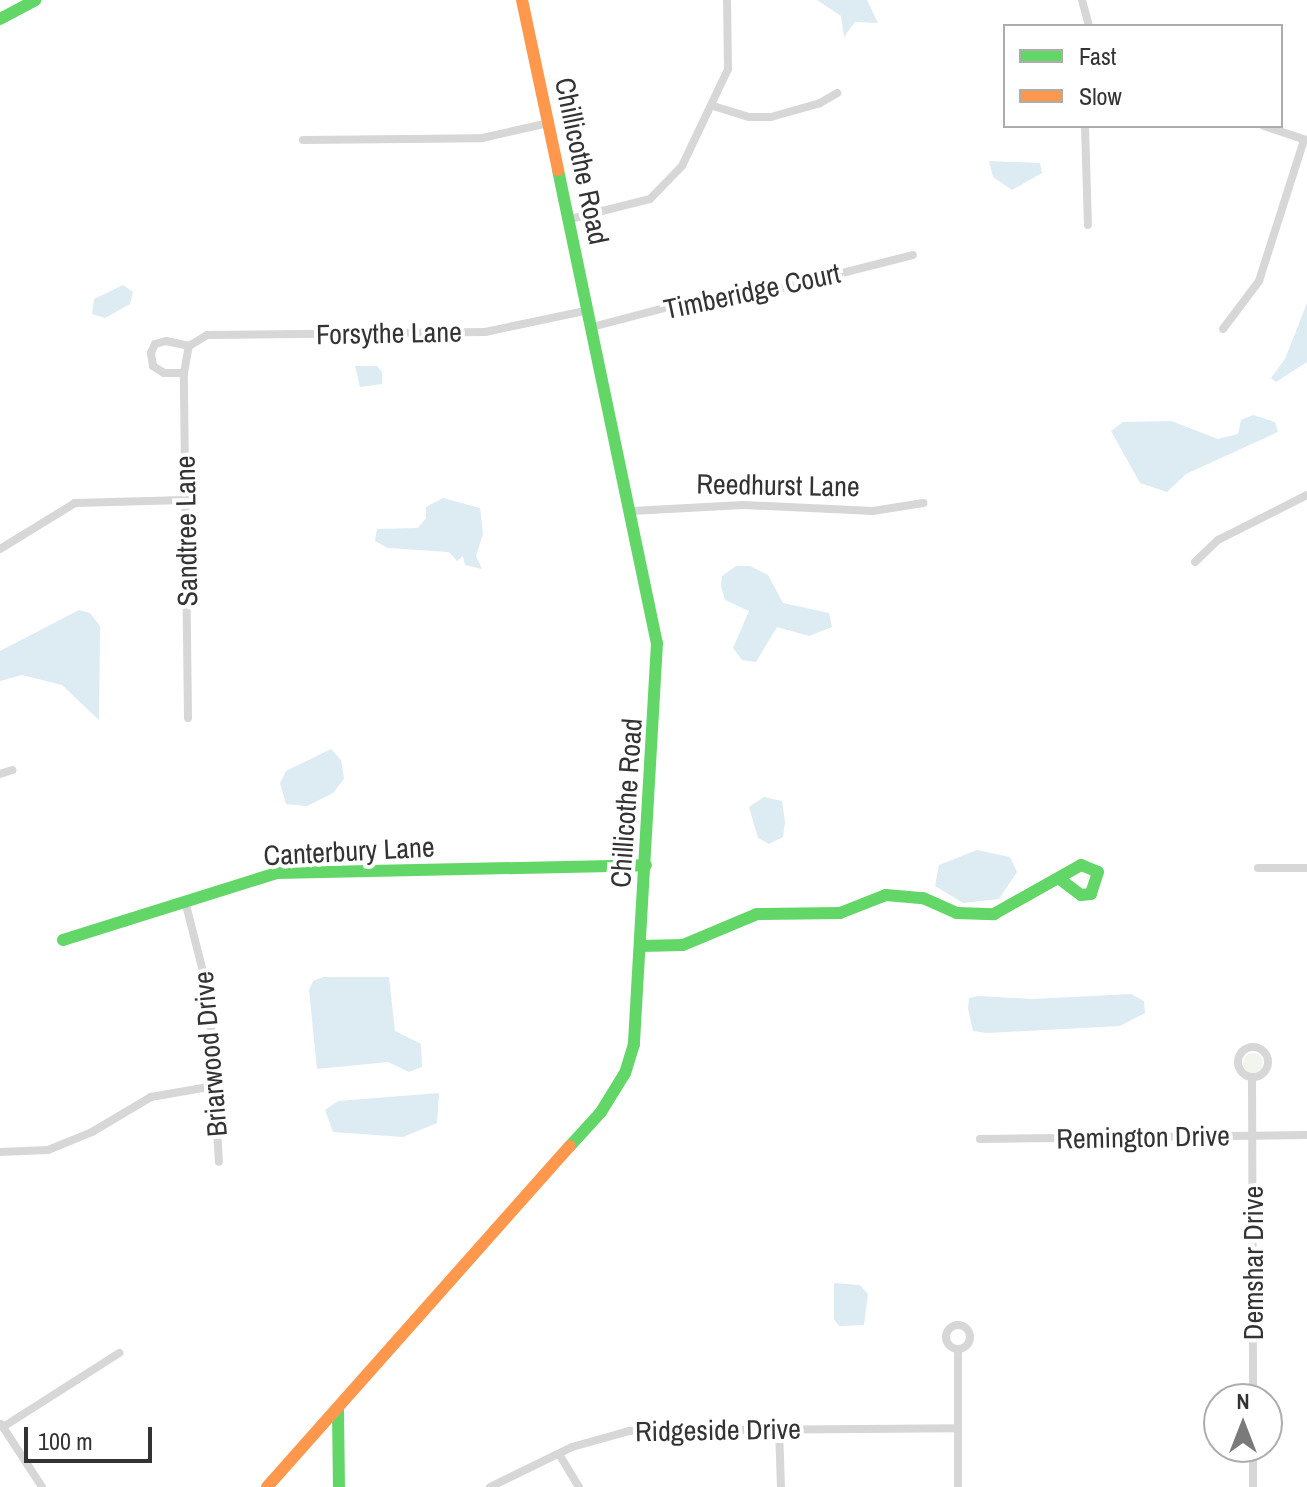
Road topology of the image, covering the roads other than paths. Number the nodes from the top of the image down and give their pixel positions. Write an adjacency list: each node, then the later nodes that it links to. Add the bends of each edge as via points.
1 (35, 0): 5 (street)
2 (522, 0): 9 (street, Chillicothe Road)
3 (727, 0): 8 (street, via 728,69)
4 (1082, 0): 6 (street)
5 (0, 19)
6 (1088, 24)
7 (837, 93): 8 (street, via 771,117 749,117)
8 (713, 106): 14 (street, via 666,187 632,207)
9 (549, 123): 12 (street, via 482,138); 14 (street, Chillicothe Road)
10 (1085, 128): 15 (street)
11 (1270, 128): 13 (street)
12 (303, 140)
13 (1305, 140): 19 (street, via 1259,281)
14 (570, 219): 17 (street, Chillicothe Road)
15 (1088, 225)
16 (913, 255): 18 (street, Timberidge Court, via 748,297 699,299)
17 (589, 310): 18 (street, Chillicothe Road); 20 (street, Forsythe Lane, via 485,332 207,335)
18 (592, 327): 25 (street, Chillicothe Road)
19 (1223, 329)
20 (189, 346): 21 (street, Sandtree Lane); 21 (street, via 166,341 155,344 151,353 153,366 164,373)
21 (184, 373): 23 (street, Sandtree Lane)
22 (1307, 495): 27 (street, via 1218,540)
23 (185, 500): 26 (street, via 75,503); 28 (street, Sandtree Lane)
24 (923, 503): 25 (street, Reedhurst Lane, via 873,511 743,505)
25 (632, 511): 31 (street, Chillicothe Road, via 657,643)
26 (0, 549)
27 (1195, 562)
28 (188, 718)
29 (12, 770): 30 (street)
30 (0, 774)
31 (646, 865): 35 (street, Canterbury Lane, via 277,873); 37 (street, Chillicothe Road)
32 (1258, 868): 33 (street)
33 (1307, 868)
34 (1061, 880): 37 (street, via 1037,887 994,914 957,913 923,898 886,895 840,913 757,914 683,945)
35 (185, 901): 36 (street, Canterbury Lane); 39 (street, Briarwood Drive, via 206,975)
36 (63, 940)
37 (641, 946): 48 (street, Chillicothe Road, via 634,1044 625,1073 601,1112)
38 (1252, 1079): 41 (street, Demshar Drive)
39 (214, 1086): 43 (street, via 151,1097 92,1132 48,1150); 44 (street, Briarwood Drive)
40 (1307, 1135): 41 (street, Remington Drive)
41 (1253, 1136): 42 (street, Remington Drive); 47 (street, Demshar Drive)
42 (980, 1139)
43 (0, 1152)
44 (219, 1162)
45 (958, 1349): 51 (street)
46 (119, 1353): 49 (street)
47 (1253, 1383)
48 (338, 1409): 55 (street, Chillicothe Road); 56 (street)
49 (1, 1424): 54 (street)
50 (779, 1428): 51 (street, Ridgeside Drive); 52 (street, Ridgeside Drive, via 629,1431); 59 (street)
51 (958, 1428): 60 (street)
52 (559, 1454): 57 (street, Ridgeside Drive); 58 (street)
53 (1253, 1463): 61 (street)
54 (42, 1487)
55 (267, 1487)
56 (339, 1487)
57 (490, 1487)
58 (579, 1487)
59 (781, 1487)
60 (958, 1487)
61 (1253, 1487)

